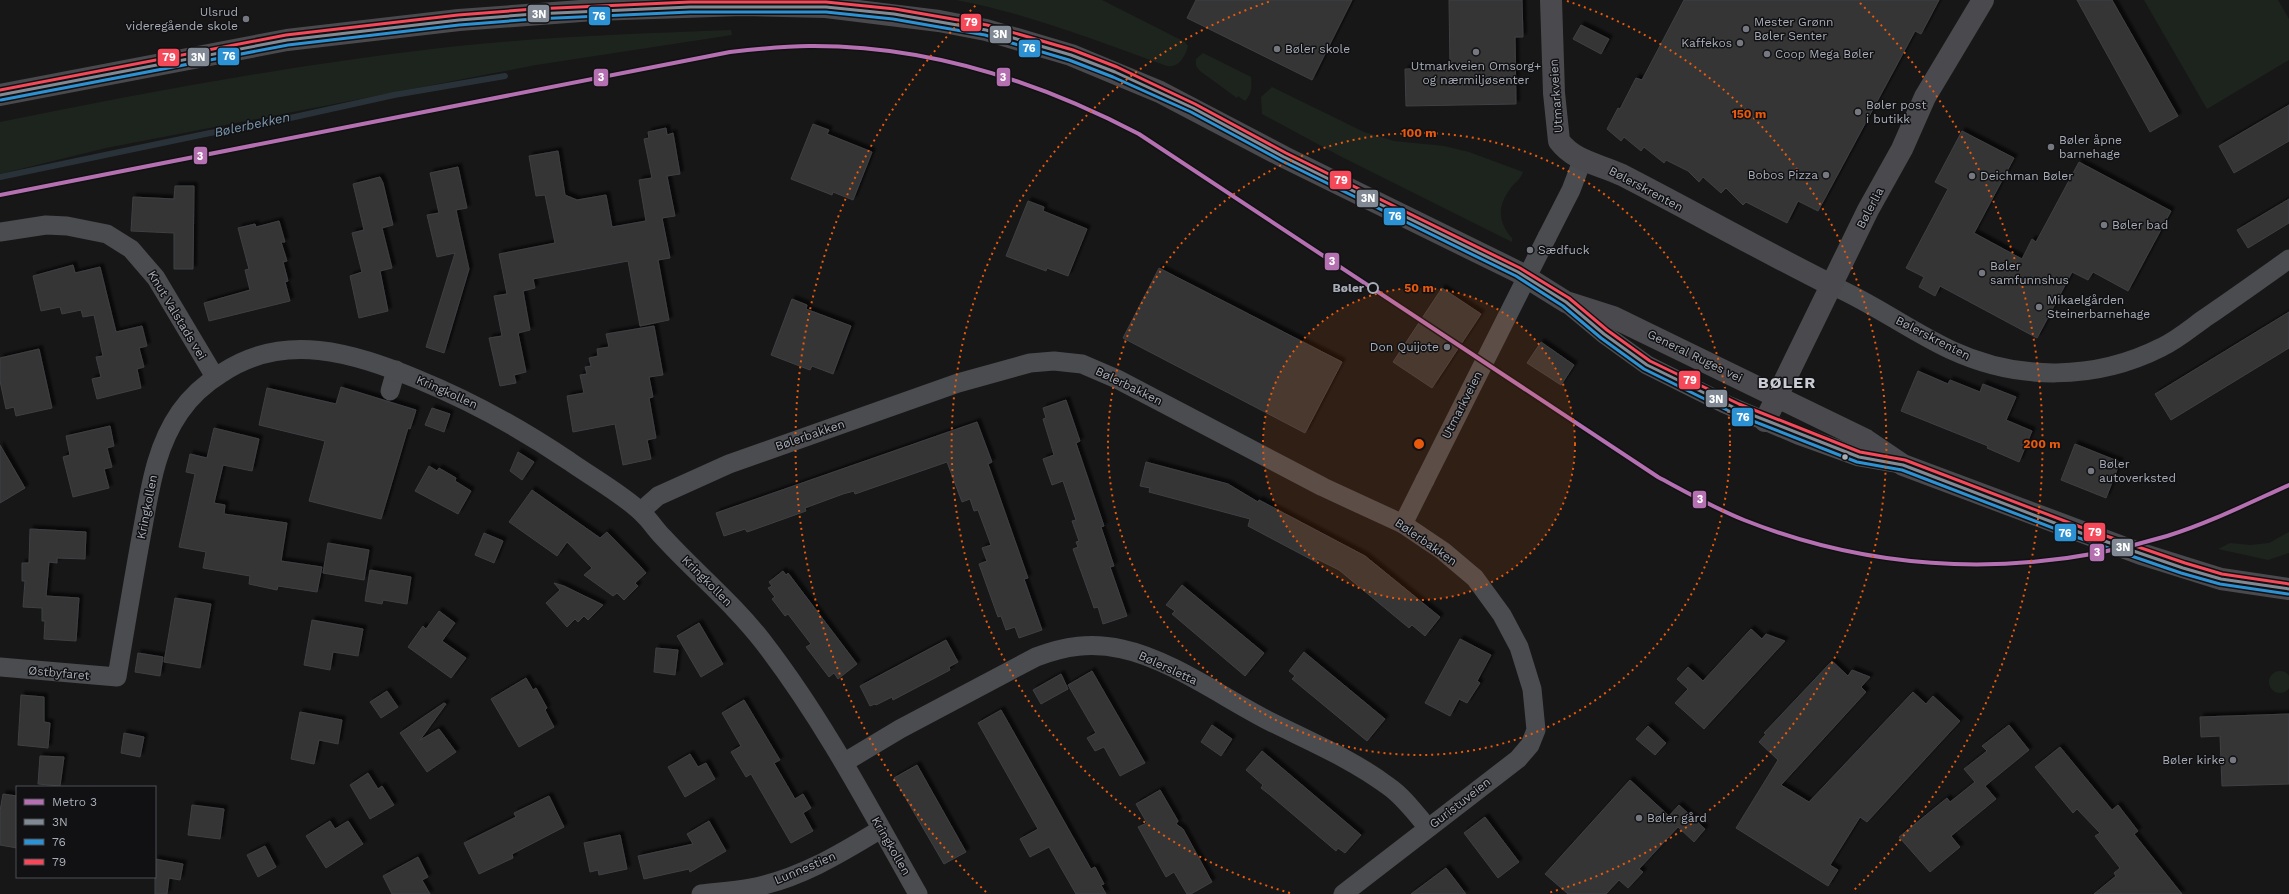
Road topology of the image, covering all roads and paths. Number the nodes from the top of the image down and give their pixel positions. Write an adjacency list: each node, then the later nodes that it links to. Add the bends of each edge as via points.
1 (1551, 0): 4 (main road, Utmarkveien, via 1554,93 1559,141 1569,153)
2 (1983, 0): 7 (main road, Bølerlia, via 1925,97 1902,149)
3 (0, 96): 8 (main road, General Ruges vei, via 287,40 459,20 594,10 743,5 826,7 894,14 1020,39 1115,72 1193,108 1284,157 1518,272)
4 (1582, 160): 7 (main road, Bølerskrenten, via 1621,175); 16 (street, Utmarkveien, bridge, via 1571,190)
5 (0, 232): 10 (street, Knut Valstads vei, via 46,225 67,226 107,234 131,249 156,278)
6 (2289, 259): 7 (street, Bølerskrenten, via 2162,347 2118,364 2064,373 2012,370 1974,359 1928,338 1852,294)
7 (1831, 285): 12 (main road, Bølerlia)
8 (1566, 302): 12 (main road, General Ruges vei, via 1613,317); 13 (street, General Ruges vei, via 1647,365)
9 (396, 370): 10 (street, Kringkollen, via 333,351 291,349 252,356); 11 (street); 15 (street, Kringkollen, via 494,414 536,439)
10 (215, 377): 19 (street, Kringkollen, via 182,409 167,432 155,464)
11 (390, 391)
12 (1776, 397): 13 (main road, Bølerlia); 14 (main road, General Ruges vei, via 1866,440)
13 (1765, 421): 14 (street, General Ruges vei, via 1859,457)
14 (1904, 464): 17 (main road, General Ruges vei, via 2081,533 2183,568 2221,579)
15 (641, 511): 16 (street, Bølerbakken, via 658,496 729,464 789,442 958,383 1030,363 1054,361 1082,364 1117,379 1324,487); 21 (street, Kringkollen, via 663,538 733,606 764,644 807,703)
16 (1403, 524): 20 (street, Bølerbakken, via 1443,551 1484,588 1519,647)
17 (2289, 589)
18 (0, 667): 19 (street, Østbyfaret)
19 (118, 677)
20 (1532, 689): 22 (street, Guristuveien, via 1536,730 1530,745 1518,759)
21 (844, 762): 22 (street, Bølersletta, via 900,729 1036,657 1076,645 1100,646 1147,656 1296,733 1388,786); 23 (street, Kringkollen)
22 (1428, 828): 26 (street, Guristuveien)
23 (881, 829): 24 (street, Lunnestien, via 830,859 790,877 750,888); 25 (street, Kringkollen)
24 (700, 894)
25 (918, 894)
26 (1343, 894)

